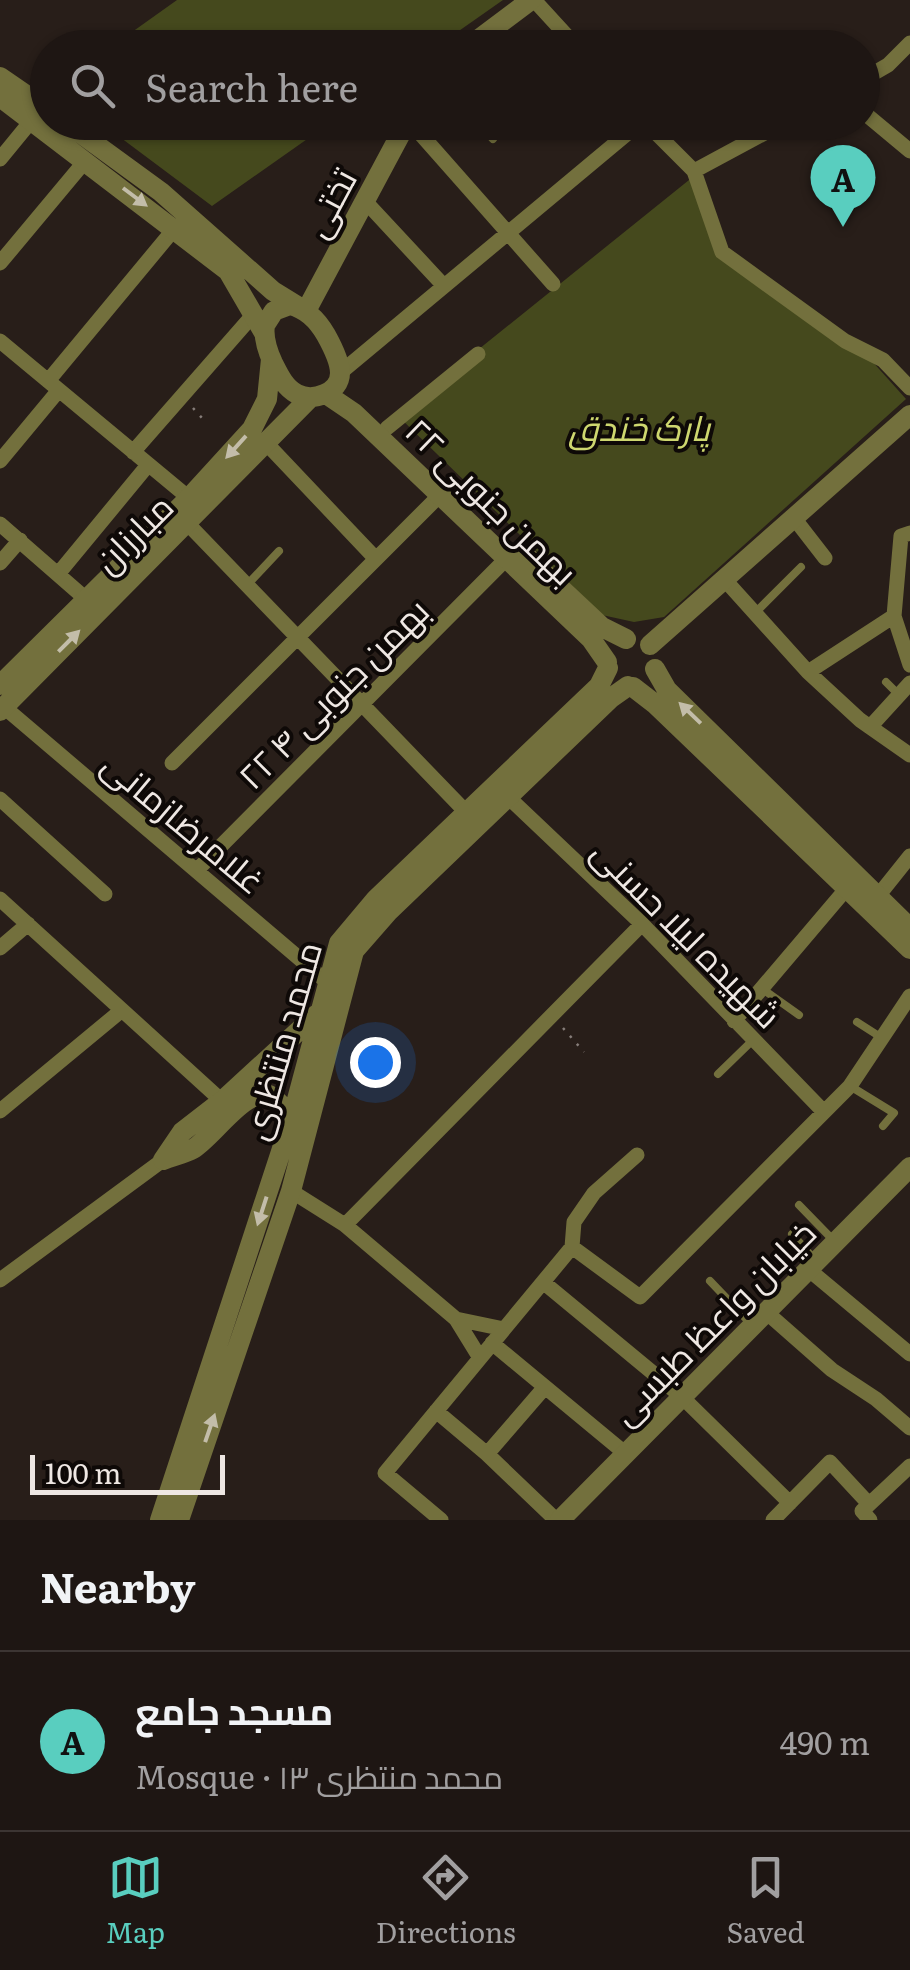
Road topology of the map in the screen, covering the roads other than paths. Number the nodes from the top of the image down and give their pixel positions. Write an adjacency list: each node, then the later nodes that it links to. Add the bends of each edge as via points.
1 (533, 0): 2 (street); 3 (street)
2 (492, 30)
3 (561, 30)
4 (910, 43): 5 (street)
5 (880, 70)
6 (0, 77): 8 (street)
7 (0, 97): 9 (street)
8 (30, 106)
9 (30, 110)
10 (30, 126): 20 (street)
11 (880, 126): 19 (street)
12 (66, 140): 21 (street)
13 (90, 140): 29 (street)
14 (398, 140): 23 (street, تختی)
15 (425, 140): 25 (street)
16 (621, 140): 25 (street)
17 (662, 140): 22 (street)
18 (752, 140): 22 (street)
19 (910, 151)
20 (0, 159)
21 (86, 160): 24 (street, one-way to 24); 26 (street)
22 (694, 171): 36 (street, via 722,252 846,342 883,360)
23 (365, 201): 28 (street); 29 (street, تختی)
24 (175, 228): 30 (street, via 228,270); 34 (street)
25 (509, 232): 27 (street); 28 (street)
26 (0, 263)
27 (553, 284)
28 (444, 286): 35 (street)
29 (302, 309): 30 (street, via 274,311); 35 (street, via 329,340)
30 (259, 324): 33 (street); 40 (street)
31 (0, 341): 34 (street)
32 (478, 354): 38 (street)
33 (271, 359): 35 (street, via 298,395); 44 (street, مبارزان, one-way to 44, via 267,399 252,430)
34 (53, 386): 40 (street); 41 (street)
35 (328, 387): 38 (street, ۲۲ بهمن جنوبی); 39 (street, مبارزان); 43 (street, ۲۲ بهمن جنوبی)
36 (910, 388)
37 (909, 419): 45 (street)
38 (388, 428): 63 (street, ۲۲ بهمن جنوبی, via 602,627)
39 (266, 443): 46 (street, مبارزان); 51 (street)
40 (133, 452): 42 (street)
41 (0, 461)
42 (148, 465): 44 (street); 56 (street)
43 (441, 494): 51 (street); 52 (street, ۲۲ بهمن جنوبی)
44 (189, 498): 59 (street, مبارزان)
45 (794, 518): 53 (street); 57 (street)
46 (187, 523): 58 (street); 74 (street, مبارزان, one-way to 46)
47 (0, 524): 49 (street)
48 (910, 533): 61 (street, via 901,536)
49 (20, 540): 54 (street); 56 (street)
50 (279, 552): 58 (lane)
51 (376, 558): 62 (street)
52 (508, 558): 66 (street, ۲۲ بهمن جنوبی, via 591,639); 73 (street, ۲۲ بهمن جنوبی ۴)
53 (824, 558)
54 (0, 563)
55 (801, 568): 60 (lane)
56 (58, 574): 59 (street)
57 (725, 580): 60 (street); 64 (street)
58 (247, 585): 62 (street)
59 (86, 599): 70 (street, مبارزان)
60 (755, 613): 68 (street)
61 (894, 616): 65 (street); 68 (street)
62 (298, 637): 73 (street); 77 (street)
63 (626, 639): 64 (street); 66 (street, via 615,645)
64 (650, 646): 67 (street)
65 (909, 664)
66 (608, 665): 71 (street, via 614,680); 81 (street, محمد منتظری, via 598,686)
67 (656, 669): 71 (street, via 649,680); 80 (street, one-way to 67, via 667,690)
68 (808, 672): 75 (street)
69 (886, 682): 72 (lane)
70 (0, 685)
71 (630, 687): 78 (street, محمد منتظری, via 610,698); 80 (street)
72 (904, 689): 75 (street)
73 (362, 704): 81 (street); 83 (street, ۲۲ بهمن جنوبی ۴)
74 (1, 707): 83 (street, غلامرضازمانی)
75 (870, 727): 76 (street)
76 (910, 755)
77 (172, 763)
78 (508, 797): 89 (street, شهیده لیلا حسنی); 113 (street, محمد منتظری, via 354,951)
79 (0, 799): 85 (street)
80 (778, 810): 84 (street); 86 (street)
81 (466, 812): 93 (street, محمد منتظری, via 349,928)
82 (910, 856): 86 (street)
83 (198, 869): 93 (street, غلامرضازمانی)
84 (847, 888): 92 (street); 94 (street)
85 (105, 894)
86 (878, 896): 90 (street)
87 (0, 899): 88 (street)
88 (28, 924): 91 (street); 96 (street)
89 (642, 924): 99 (street, شهیده لیلا حسنی); 115 (street)
90 (910, 928)
91 (0, 948)
92 (910, 949)
93 (327, 982): 97 (street, محمد منتظری)
94 (761, 988): 98 (lane); 99 (street)
95 (910, 996): 101 (street)
96 (122, 1010): 105 (street); 106 (street)
97 (319, 1013): 105 (street); 108 (street, محمد منتظری)
98 (798, 1015)
99 (734, 1020): 102 (street, شهیده لیلا حسنی)
100 (857, 1022): 101 (lane)
101 (882, 1038): 104 (street)
102 (753, 1040): 103 (lane); 107 (street, شهیده لیلا حسنی)
103 (718, 1074)
104 (850, 1086): 107 (street); 109 (lane, via 894,1114)
105 (222, 1101): 111 (street, via 182,1132)
106 (0, 1111)
107 (824, 1112): 118 (street, via 640,1297)
108 (292, 1118): 111 (street, via 268,1094 258,1094 194,1148); 123 (street, محمد منتظری, one-way to 123)
109 (883, 1126)
110 (637, 1155): 118 (street, via 574,1222)
111 (162, 1160): 120 (street)
112 (910, 1167): 117 (street, خیابان واعظ طبسی)
113 (291, 1191): 115 (street); 123 (street, محمد منتظری)
114 (798, 1205): 117 (lane)
115 (345, 1225): 124 (street)
116 (792, 1234): 119 (lane)
117 (836, 1242): 119 (street, خیابان واعظ طبسی)
118 (572, 1247): 122 (street)
119 (812, 1266): 125 (street, خیابان واعظ طبسی); 128 (street)
120 (0, 1280)
121 (710, 1281): 125 (lane)
122 (543, 1282): 126 (street); 131 (street)
123 (243, 1300): 139 (street, محمد منتظری); 140 (street, محمد منتظری, one-way to 123)
124 (456, 1319): 126 (street); 129 (street)
125 (759, 1319): 131 (street, خیابان واعظ طبسی); 133 (street)
126 (504, 1329): 127 (street)
127 (492, 1343): 129 (street); 130 (street)
128 (910, 1354)
129 (480, 1358): 132 (street)
130 (545, 1386): 134 (street); 135 (street)
131 (682, 1397): 135 (street, خیابان واعظ طبسی); 137 (street)
132 (436, 1412): 134 (street); 141 (street, via 385,1473)
133 (910, 1428)
134 (487, 1454): 142 (street)
135 (626, 1454): 142 (street, خیابان واعظ طبسی)
136 (910, 1466): 138 (street)
137 (790, 1502): 138 (street, via 830,1462); 143 (street)
138 (870, 1512)
139 (160, 1520)
140 (179, 1520)
141 (440, 1520)
142 (558, 1520)
143 (773, 1520)

